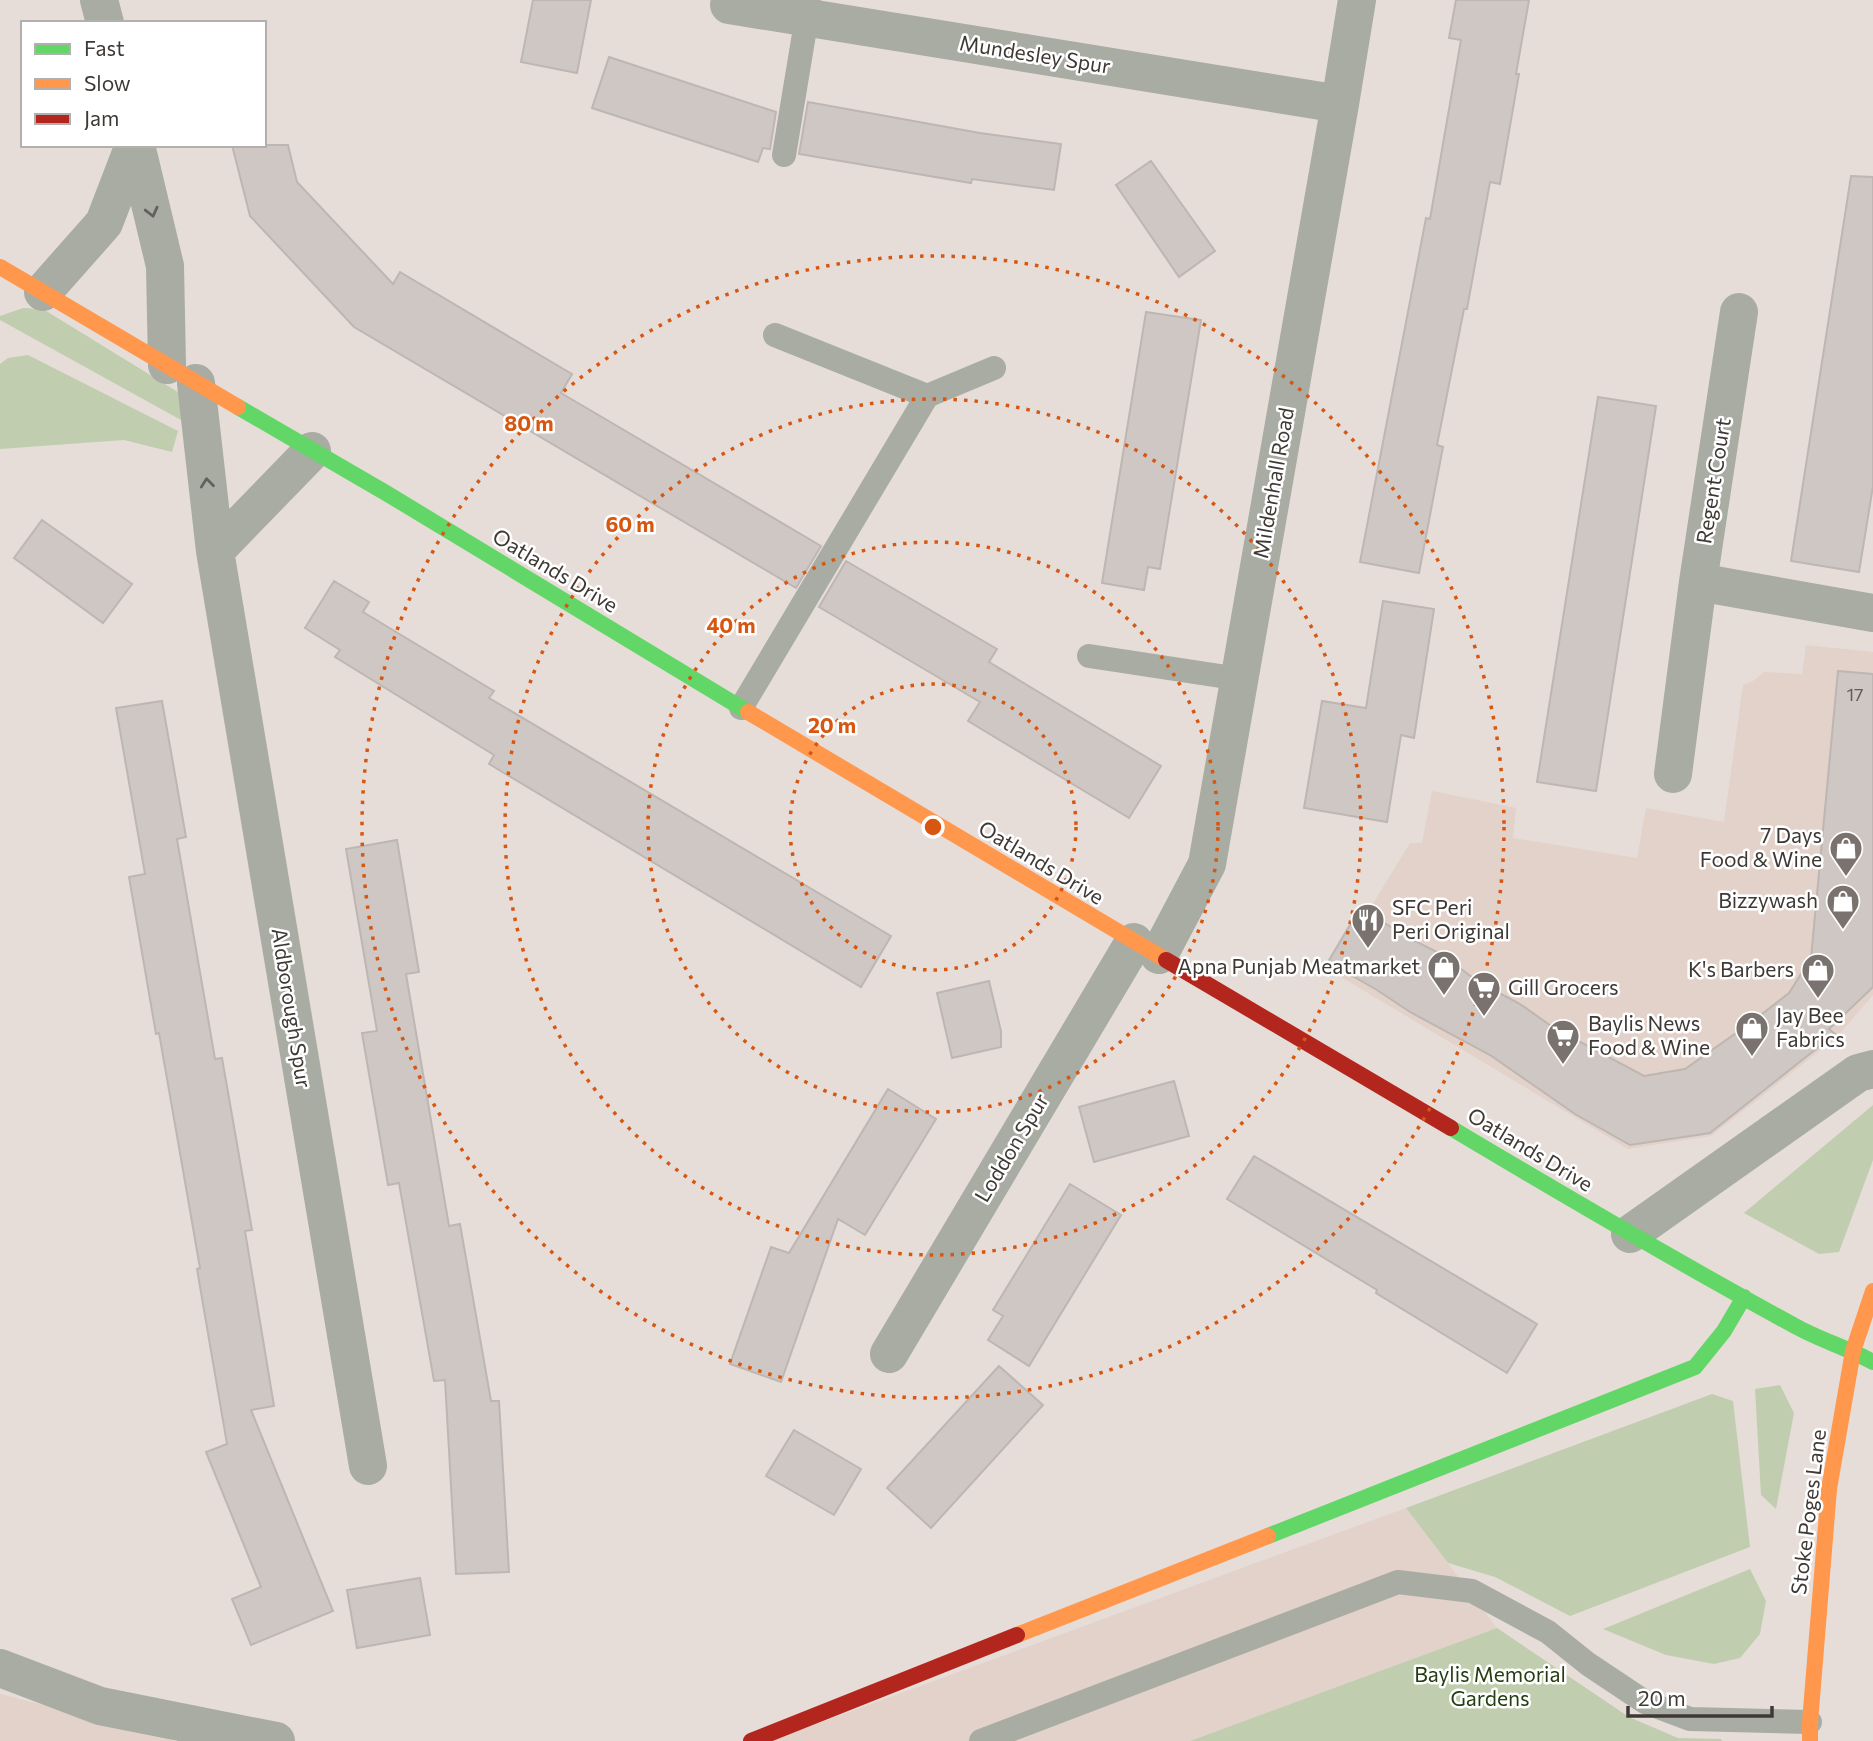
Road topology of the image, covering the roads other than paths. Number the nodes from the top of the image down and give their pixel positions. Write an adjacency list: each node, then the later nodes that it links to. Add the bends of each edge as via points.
1 (99, 0): 5 (street)
2 (1357, 0): 6 (street, Mildenhall Road)
3 (729, 5): 4 (street, Mundesley Spur)
4 (809, 9): 6 (street, Mundesley Spur); 9 (lane)
5 (104, 21)
6 (1340, 104): 22 (street, Mildenhall Road)
7 (134, 147): 11 (street, via 103,223)
8 (135, 147): 15 (street, Aldborough Spur, one-way to 15, via 165,266)
9 (784, 155)
10 (0, 267): 11 (street, Oatlands Drive)
11 (43, 292): 15 (street, Oatlands Drive)
12 (1739, 312): 19 (street, Regent Court, via 1713,378)
13 (775, 335): 16 (lane)
14 (994, 368): 16 (lane)
15 (182, 374): 17 (street, Oatlands Drive); 18 (street, Aldborough Spur, one-way to 15)
16 (927, 396): 23 (lane)
17 (312, 451): 18 (street); 23 (street, Oatlands Drive)
18 (215, 551): 33 (street, Aldborough Spur)
19 (1698, 582): 20 (street); 24 (street, Regent Court)
20 (1873, 613)
21 (1089, 656): 22 (lane)
22 (1240, 679): 25 (street, Mildenhall Road, via 1207,864)
23 (741, 708): 25 (street, Oatlands Drive)
24 (1673, 774)
25 (1147, 949): 27 (street, Oatlands Drive); 31 (street, Loddon Spur)
26 (1873, 1069): 27 (street, via 1858,1073)
27 (1630, 1234): 29 (street, Oatlands Drive)
28 (1873, 1291): 30 (street, Stoke Poges Lane)
29 (1744, 1297): 30 (street, Oatlands Drive, via 1799,1328); 37 (street, via 1695,1367)
30 (1853, 1350): 32 (street, Oatlands Drive); 35 (street, Stoke Poges Lane, via 1829,1489)
31 (889, 1354)
32 (1873, 1362)
33 (368, 1466)
34 (0, 1668): 36 (street, via 100,1706)
35 (1810, 1732): 38 (lane, via 1690,1719 1645,1702 1548,1632 1472,1591 1398,1582)
36 (276, 1741)
37 (751, 1741)
38 (981, 1741)

